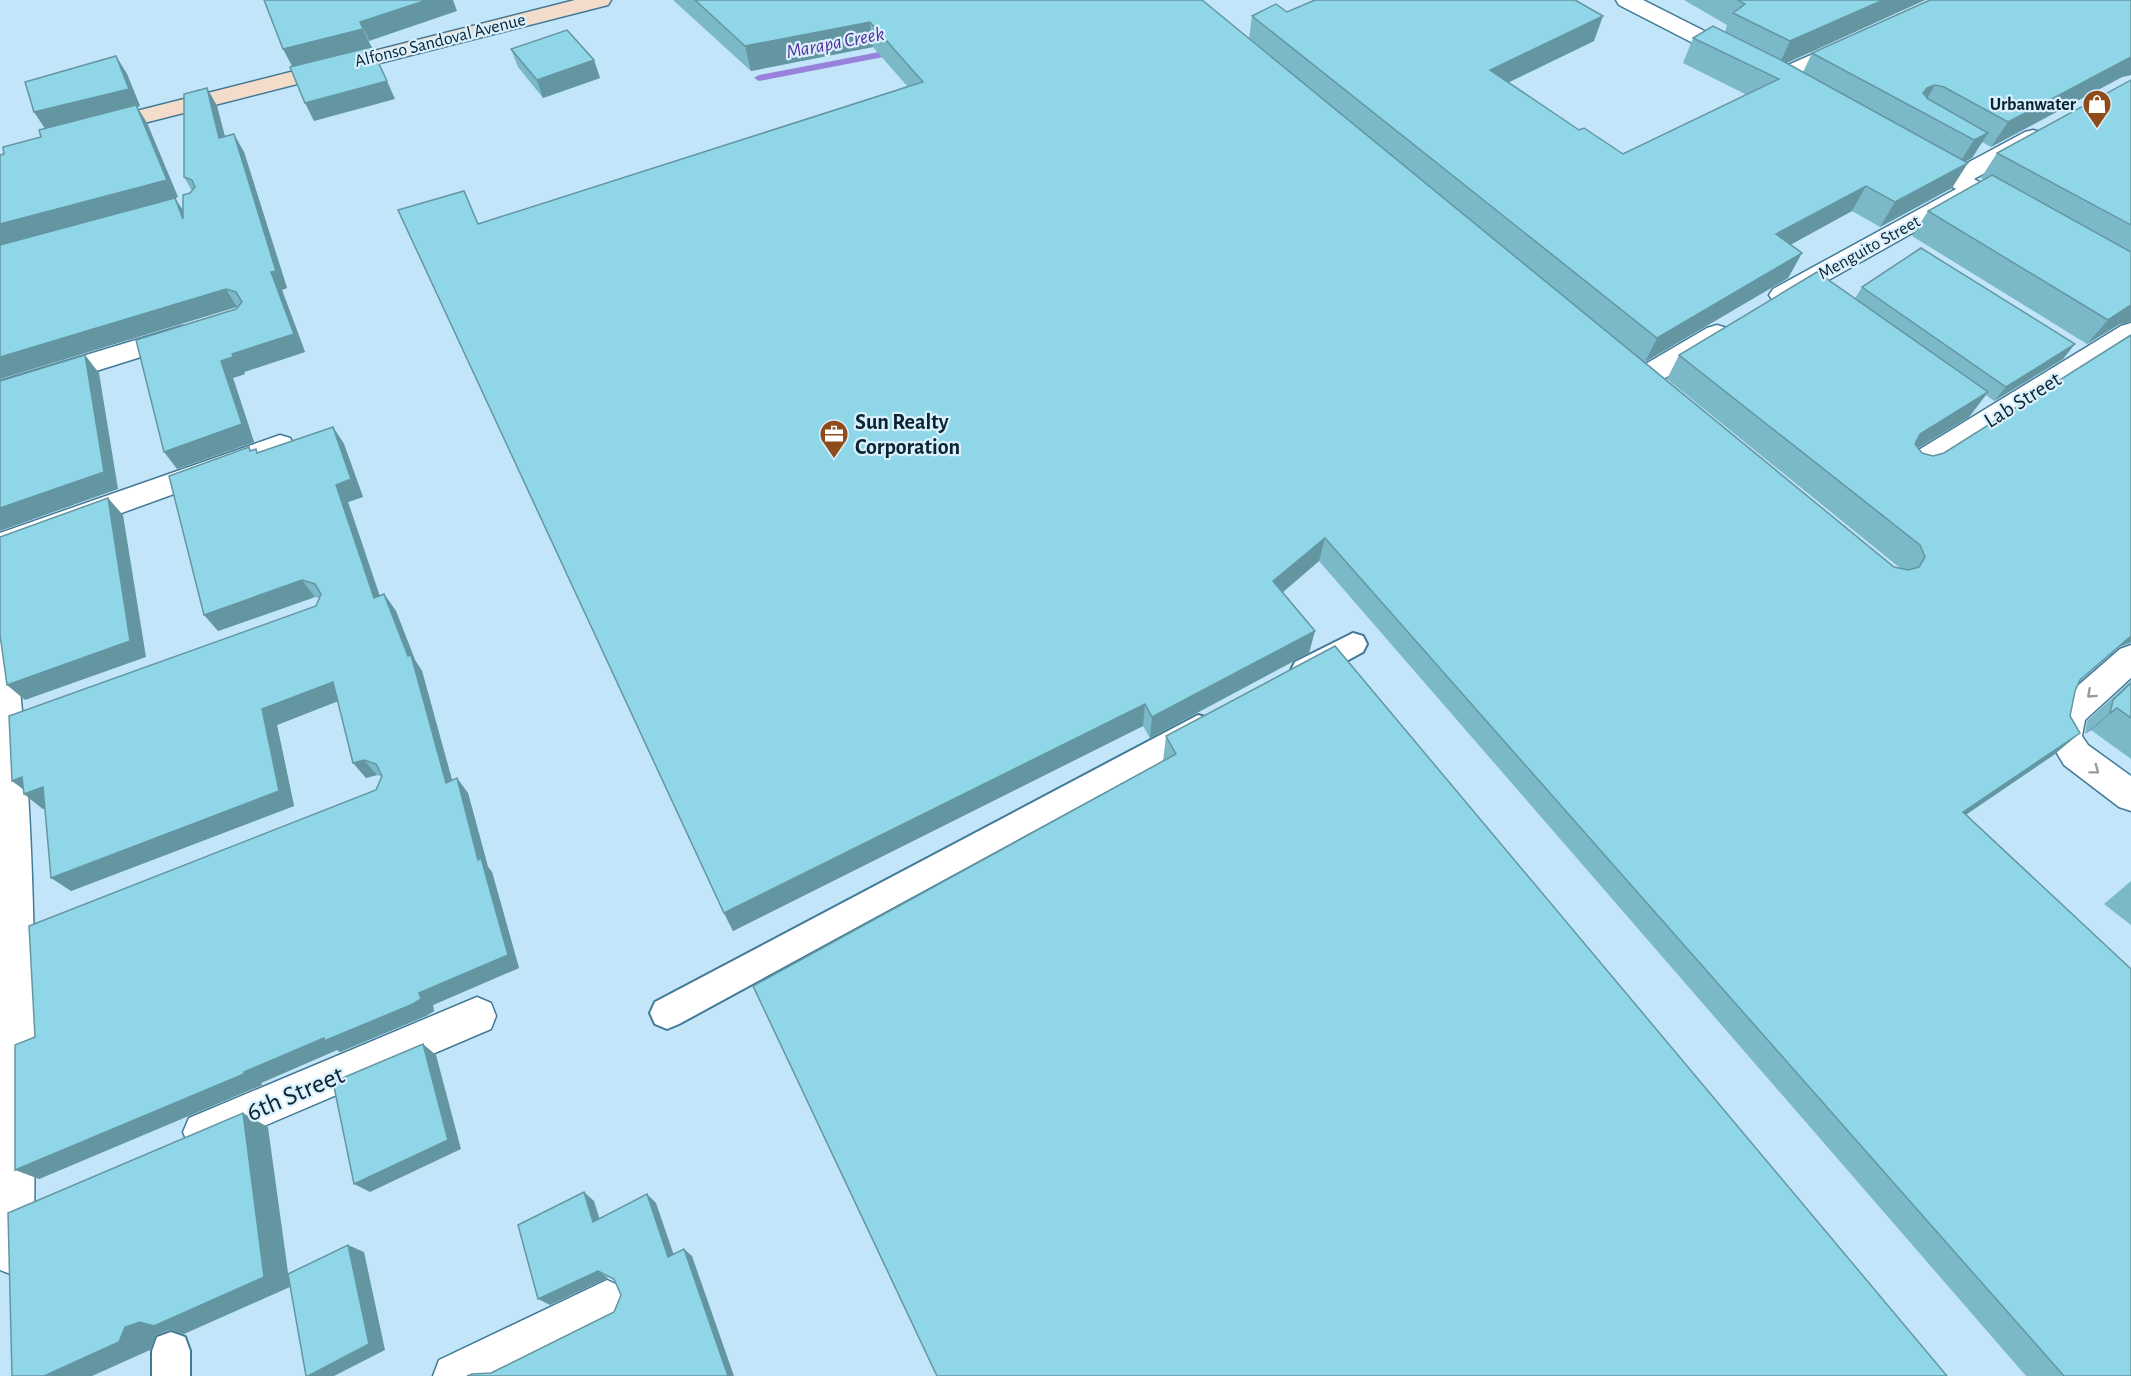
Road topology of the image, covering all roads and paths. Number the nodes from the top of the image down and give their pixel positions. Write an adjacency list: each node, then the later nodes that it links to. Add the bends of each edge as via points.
1 (600, 0): 5 (main road, Alfonso Sandoval Avenue)
2 (1627, 0): 3 (street, via 1787,84)
3 (1862, 39)
4 (2052, 127): 8 (street, Menguito Street)
5 (78, 132)
6 (1896, 145): 9 (street)
7 (1972, 147): 8 (lane)
8 (1993, 159): 9 (street, Menguito Street)
9 (1965, 184): 10 (street); 11 (street, Menguito Street, via 1900,242 1813,289)
10 (2026, 218)
11 (1763, 306)
12 (1733, 325): 15 (street)
13 (204, 329): 16 (street)
14 (2131, 332): 18 (street, Lab Street, via 2077,352 1983,410)
15 (1642, 379)
16 (0, 391)
17 (279, 445): 19 (street)
18 (1914, 467)
19 (0, 545)
20 (1353, 644): 23 (lane)
21 (0, 652): 29 (street, via 20,718 32,926 29,1206)
22 (2131, 658): 25 (street, one-way to 25, via 2070,713 2065,738 2076,755)
23 (1279, 684)
24 (1226, 712): 26 (lane)
25 (2131, 796)
26 (667, 1013)
27 (477, 1016): 28 (street, 6th Street)
28 (175, 1144)
29 (12, 1283)
30 (607, 1302): 31 (street)
31 (455, 1376)

